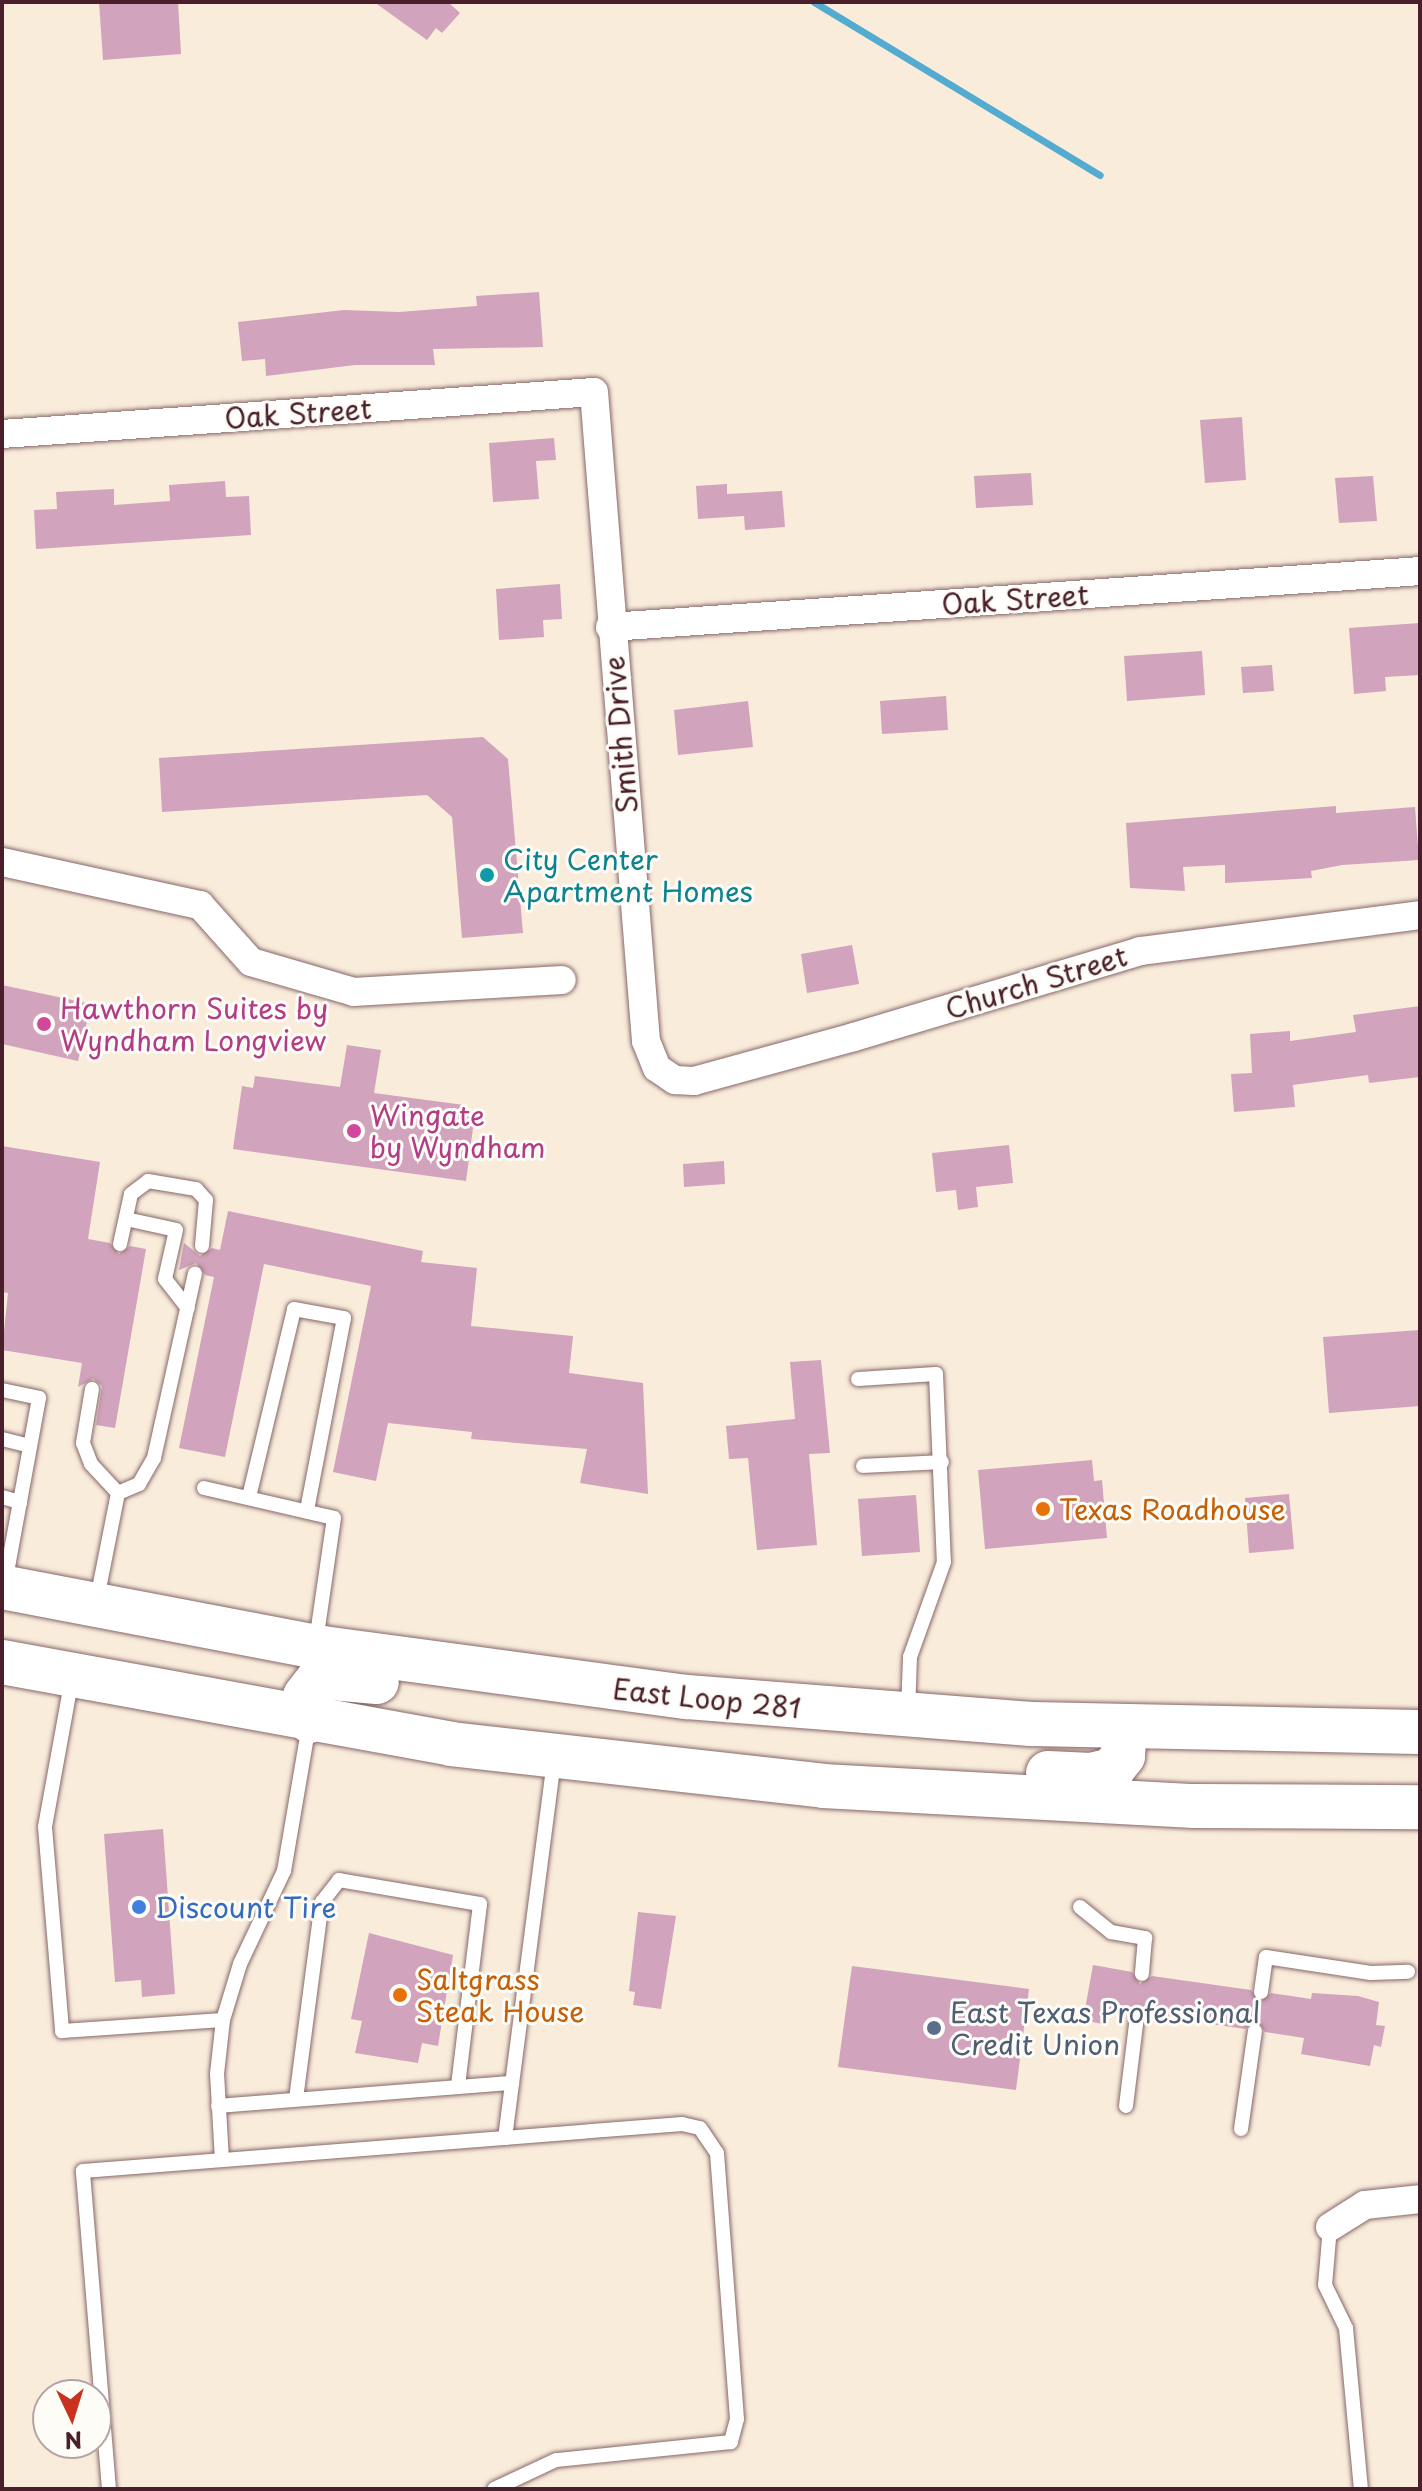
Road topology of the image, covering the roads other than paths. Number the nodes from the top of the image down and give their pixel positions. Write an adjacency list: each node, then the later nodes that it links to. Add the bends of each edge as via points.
1 (594, 392): 2 (street, Oak Street); 4 (street, Smith Drive)
2 (2, 434)
3 (1420, 571): 4 (street, Oak Street)
4 (610, 627): 8 (street, Smith Drive, via 646,1041)
5 (2, 862): 7 (street, via 200,905 251,962 354,992)
6 (1420, 915): 8 (street, Church Street, via 1140,951 694,1081)
7 (562, 980)
8 (662, 1073)
9 (126, 1219): 10 (lane); 11 (lane, via 131,1194 148,1181 196,1189 206,1200 209,1218); 13 (lane, via 176,1230 165,1279)
10 (120, 1244)
11 (202, 1246)
12 (195, 1273): 13 (lane)
13 (188, 1308): 22 (lane, via 154,1458 139,1484)
14 (858, 1379): 19 (lane, via 936,1374)
15 (92, 1389): 22 (lane, via 83,1443 91,1464)
16 (2, 1390): 18 (lane, via 39,1398)
17 (2, 1439): 18 (lane)
18 (30, 1446): 25 (lane)
19 (942, 1462): 20 (lane); 33 (lane, via 944,1562 910,1657)
20 (863, 1466)
21 (204, 1488): 24 (lane)
22 (118, 1493): 28 (lane)
23 (2, 1497): 25 (lane)
24 (249, 1497): 26 (lane); 26 (lane, via 294,1309 344,1318)
25 (20, 1502): 27 (lane)
26 (307, 1511): 29 (lane, via 334,1518)
27 (3, 1587): 28 (highway, East Loop 281)
28 (95, 1607): 29 (highway, East Loop 281)
29 (315, 1646): 32 (highway, East Loop 281)
30 (2, 1662): 31 (highway)
31 (72, 1678): 34 (highway); 45 (lane, via 45,1827 62,2031)
32 (575, 1684): 33 (highway, East Loop 281); 34 (highway, via 393,1685 325,1676 307,1690)
33 (908, 1716): 35 (highway, East Loop 281)
34 (310, 1721): 37 (highway); 45 (lane, via 284,1871 245,1951)
35 (1125, 1729): 36 (highway, East Loop 281); 38 (highway, via 1123,1756 1103,1774 979,1769)
36 (1420, 1732)
37 (555, 1757): 38 (highway); 47 (lane)
38 (823, 1786): 39 (highway, via 1194,1806)
39 (1420, 1807)
40 (1080, 1907): 42 (lane, via 1111,1932 1145,1938)
41 (1408, 1972): 43 (lane, via 1371,1973 1266,1957)
42 (1142, 1974)
43 (1261, 1992)
44 (1137, 2016): 51 (lane)
45 (223, 2020): 50 (lane)
46 (1255, 2031): 52 (lane)
47 (512, 2083): 48 (lane); 53 (lane)
48 (458, 2087): 49 (lane); 49 (lane, via 480,1904 339,1880 322,1902)
49 (296, 2099): 50 (lane)
50 (218, 2106): 54 (lane)
51 (1126, 2106)
52 (1241, 2129)
53 (505, 2138): 54 (lane); 58 (lane, via 682,2124 711,2139 717,2153 737,2419 726,2446 556,2460)
54 (222, 2160): 57 (lane, via 83,2171)
55 (1420, 2199): 56 (street, via 1365,2205)
56 (1330, 2227): 59 (lane, via 1325,2285 1346,2328)
57 (109, 2489)
58 (494, 2489)
59 (1361, 2489)

